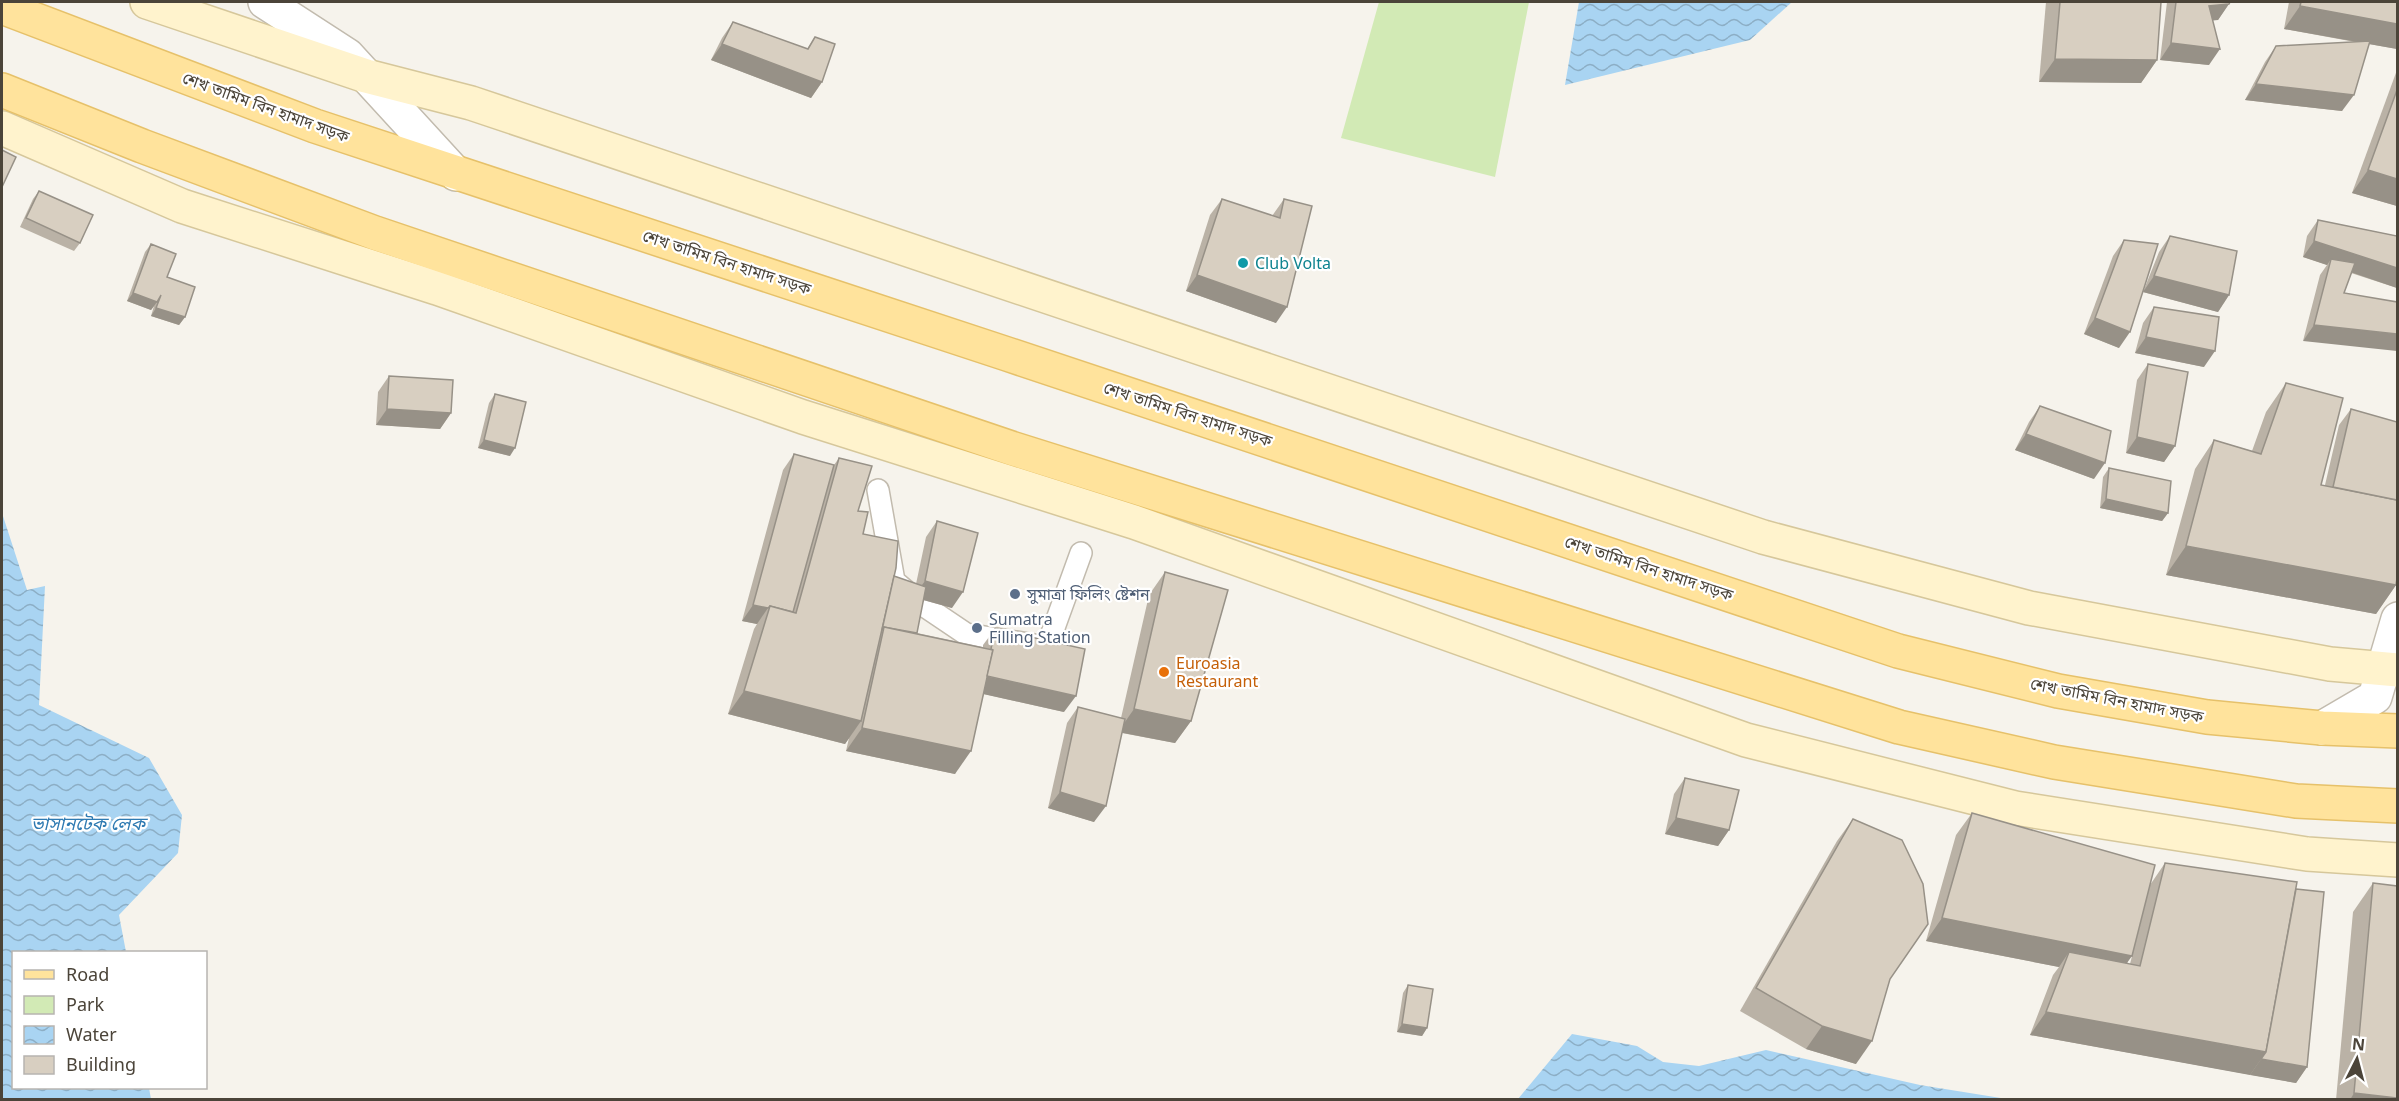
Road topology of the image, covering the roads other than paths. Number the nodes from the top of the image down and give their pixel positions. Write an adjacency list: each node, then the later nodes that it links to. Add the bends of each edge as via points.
1 (147, 2): 4 (main road)
2 (265, 2): 4 (street, via 347,55)
3 (2, 7): 7 (main road, শেখ তামিম বিন হামাদ সড়ক, via 315,126)
4 (366, 76): 7 (street); 11 (main road, via 471,103 1763,537 2029,608 2330,664)
5 (2, 90): 14 (main road, via 142,147 375,233 1014,449 1899,727 2054,762 2314,804)
6 (2, 128): 15 (main road, via 182,206 437,288 802,417 1134,522 1746,740 2015,808 2307,854)
7 (456, 174): 12 (main road, শেখ তামিম বিন হামাদ সড়ক, via 1898,651 2058,691 2207,717)
8 (878, 490): 9 (lane, via 894,581 966,634 1047,647)
9 (1081, 553)
10 (2397, 619): 11 (street)
11 (2390, 670): 12 (street, via 2375,697)
12 (2322, 728): 13 (main road, শেখ তামিম বিন হামাদ সড়ক)
13 (2397, 731)
14 (2397, 806)
15 (2397, 860)

